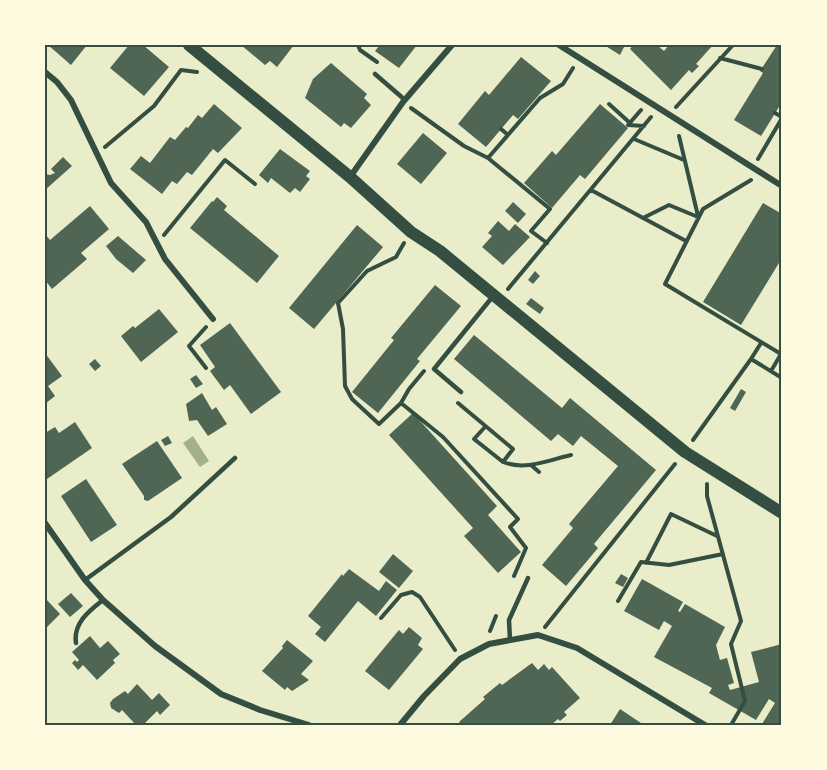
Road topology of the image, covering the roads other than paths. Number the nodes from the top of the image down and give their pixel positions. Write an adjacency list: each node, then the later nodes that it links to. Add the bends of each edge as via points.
1 (189, 45): 7 (main road)
2 (452, 45): 6 (street)
3 (559, 45): 8 (street)
4 (45, 72): 10 (street, via 71,100 111,183 146,222 165,259)
5 (375, 74): 6 (lane)
6 (404, 101): 7 (street)
7 (350, 177): 9 (main road, via 411,232)
8 (782, 186)
9 (494, 296): 11 (lane, via 434,369); 13 (main road, via 685,452)
10 (213, 319)
11 (461, 392)
12 (235, 458): 16 (lane, via 171,517)
13 (782, 513)
14 (45, 523): 16 (street)
15 (528, 578): 18 (lane, via 509,620)
16 (85, 580): 17 (street)
17 (103, 600): 19 (lane, via 77,626); 20 (street, via 148,641 221,693)
18 (510, 640): 21 (street, via 489,644 460,658); 22 (street, via 538,635 577,648)
19 (76, 643)
20 (309, 725)
21 (400, 725)
22 (705, 725)

